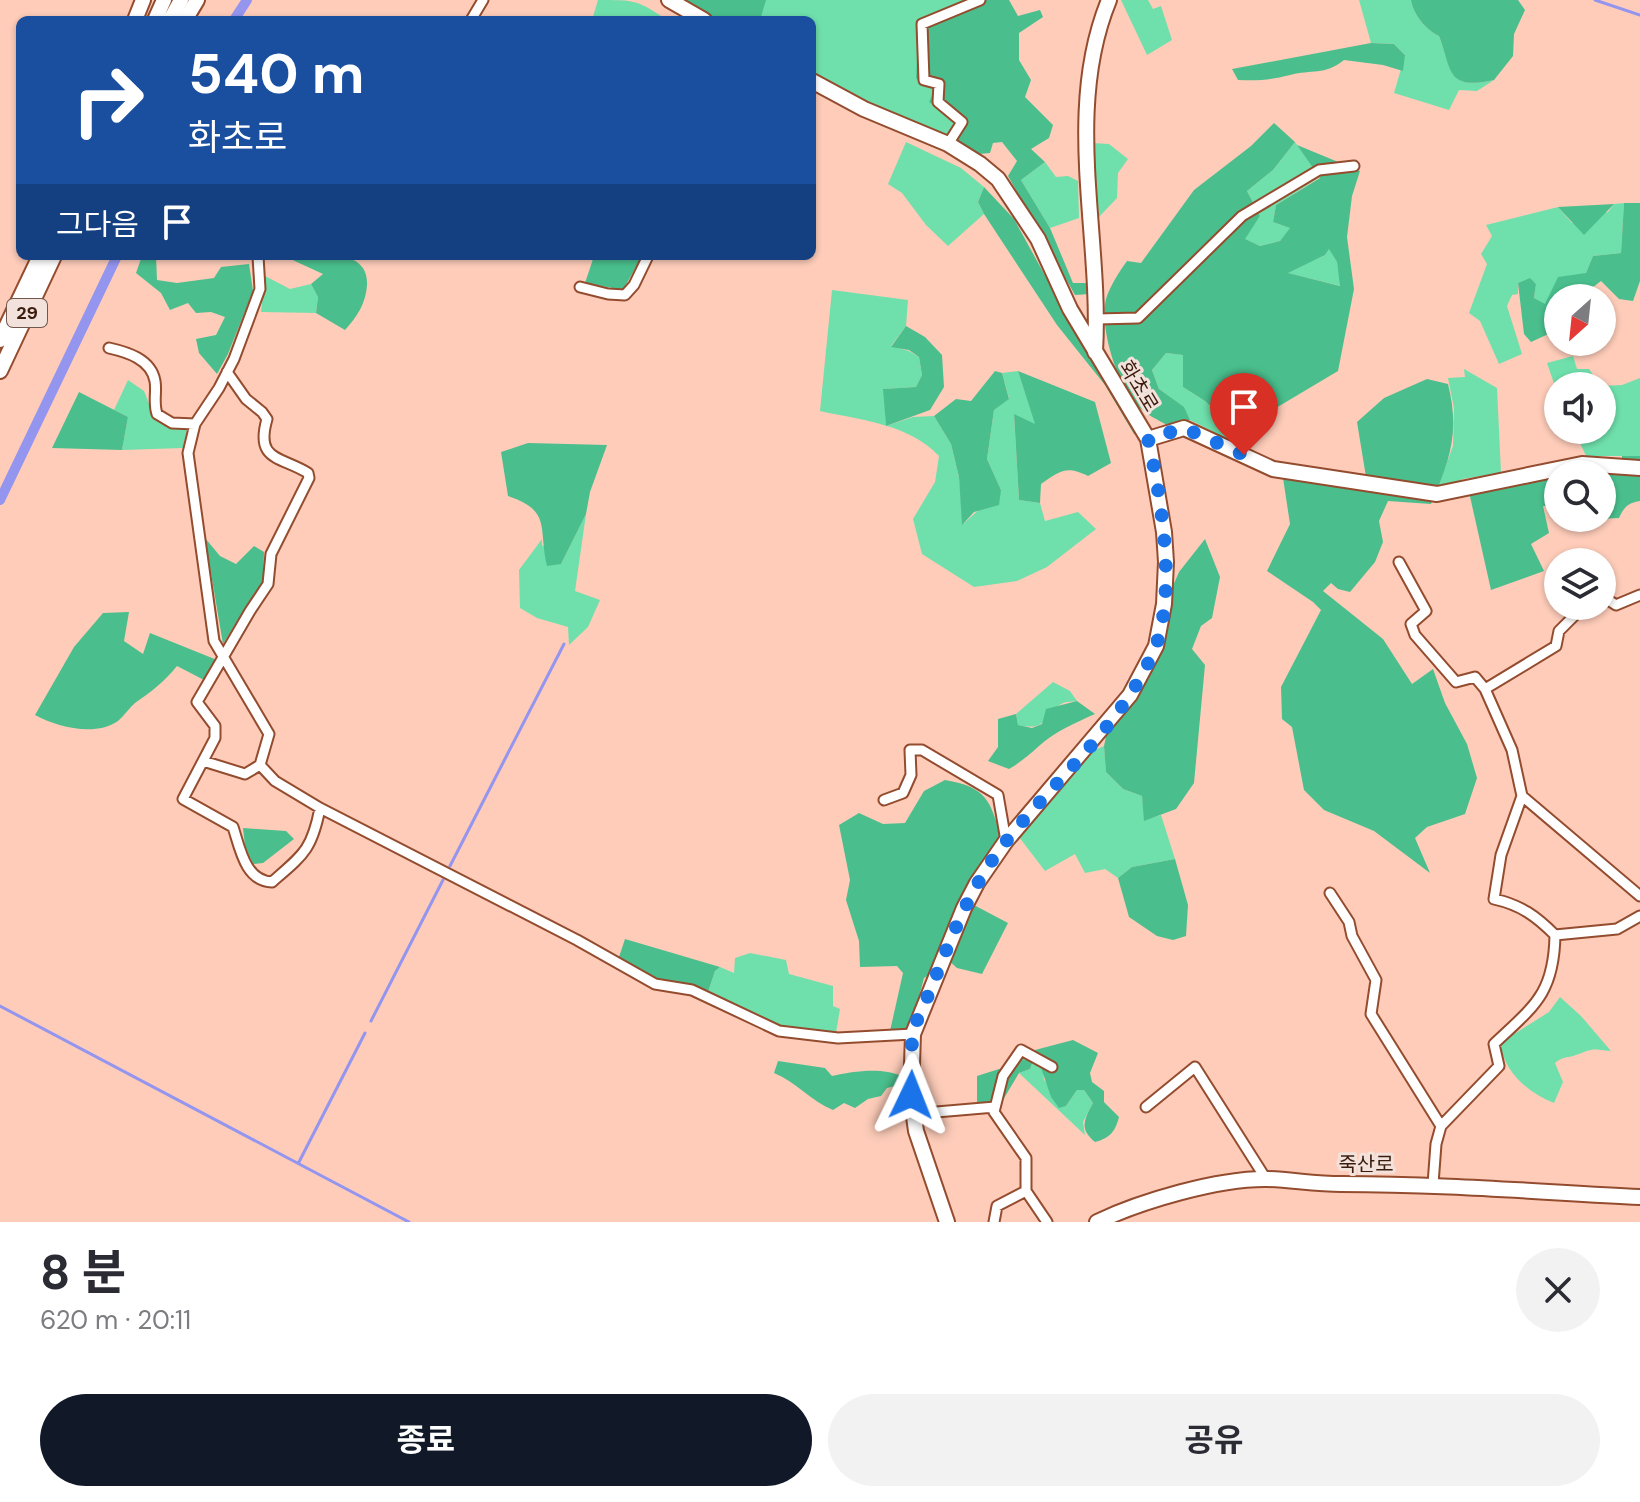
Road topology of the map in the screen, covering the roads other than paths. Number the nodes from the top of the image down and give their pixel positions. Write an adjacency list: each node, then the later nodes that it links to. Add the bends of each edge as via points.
1 (669, 0): 4 (street)
2 (980, 0): 6 (street, via 922,24 924,80 939,84 938,102 962,122)
3 (1109, 0): 13 (street, via 1086,98)
4 (697, 16)
5 (816, 83): 6 (street, 화초로)
6 (948, 144): 16 (street, 화초로, via 980,164 1011,196)
7 (1354, 166): 13 (street, via 1319,170 1242,216 1138,318)
8 (38, 260): 14 (street, 29)
9 (52, 260): 17 (street, 29)
10 (258, 260): 18 (street, via 260,289)
11 (646, 260): 12 (street, via 625,295)
12 (580, 287)
13 (1097, 319): 16 (street)
14 (0, 340)
15 (109, 348): 19 (street, via 148,365 157,414 172,423)
16 (1095, 352): 20 (street, 화초로)
17 (0, 371)
18 (227, 372): 19 (street); 26 (street, via 267,419 265,450 309,478 271,554 268,584)
19 (195, 424): 26 (street, via 188,453 214,641)
20 (1148, 439): 21 (street, 화초로, via 1184,428 1273,469 1437,494 1582,464); 33 (street, via 1166,562 1156,646 1130,695)
21 (1640, 468)
22 (1399, 562): 27 (street, via 1426,611 1411,624 1415,635 1456,682 1475,677)
23 (1640, 595): 24 (street)
24 (1616, 605)
25 (1568, 620): 27 (street, via 1556,646)
26 (224, 658): 28 (street, via 197,702 215,726); 29 (street, via 269,734)
27 (1485, 689): 30 (street, via 1512,750)
28 (203, 761): 29 (street, via 245,774); 32 (street, via 183,799 233,827 250,872 265,882 272,882 310,846)
29 (260, 765): 32 (street, via 275,781)
30 (1522, 796): 35 (street); 37 (street, via 1501,855 1494,899 1517,904)
31 (884, 800): 33 (street, via 903,793 911,775 910,750 922,750 998,795)
32 (320, 808): 38 (street, via 655,984 692,990 779,1031 838,1038)
33 (1006, 841): 38 (street, via 964,908)
34 (1330, 893): 43 (street, via 1376,980 1371,1014)
35 (1640, 896)
36 (1640, 916): 37 (street, via 1617,929)
37 (1555, 935): 43 (street, via 1555,964 1547,986 1494,1044 1499,1066)
38 (913, 1034): 42 (street)
39 (1052, 1067): 40 (street, via 1021,1050 1003,1076)
40 (995, 1107): 42 (street); 46 (street, via 1026,1158)
41 (1146, 1107): 44 (street, via 1195,1067)
42 (913, 1114): 48 (street)
43 (1441, 1126): 45 (street)
44 (1266, 1179): 45 (street, 죽산로); 51 (street, 죽산로, via 1201,1188 1125,1208)
45 (1433, 1184): 47 (street, 죽산로)
46 (1026, 1191): 49 (street, via 997,1206); 50 (street)
47 (1640, 1197)
48 (947, 1222)
49 (994, 1222)
50 (1047, 1222)
51 (1097, 1222)

